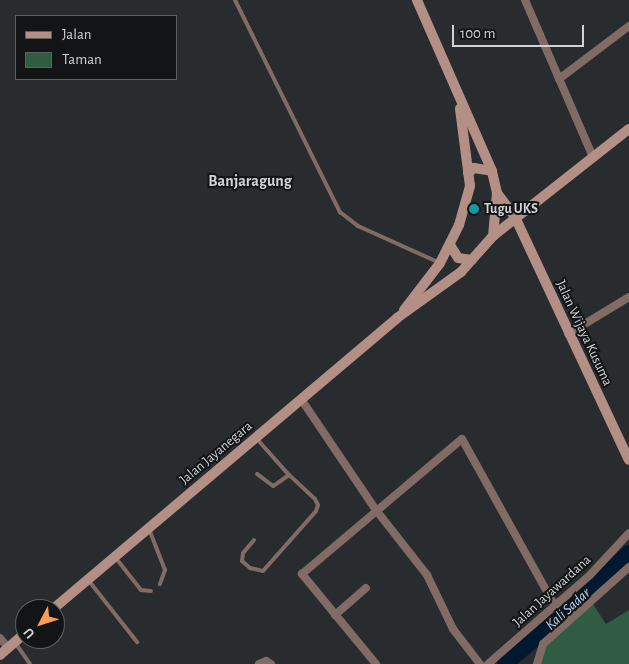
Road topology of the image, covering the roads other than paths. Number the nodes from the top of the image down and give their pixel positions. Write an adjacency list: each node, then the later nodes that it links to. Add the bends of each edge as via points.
1 (235, 0): 16 (lane, via 340,212 358,226)
2 (417, 0): 6 (main road, Jalan Jayanegara)
3 (525, 0): 5 (street)
4 (629, 26): 5 (street)
5 (559, 79): 8 (street)
6 (459, 100): 9 (main road, Jalan Jayanegara); 10 (main road, Jalan Jayanegara)
7 (629, 129): 8 (main road)
8 (593, 157): 12 (main road)
9 (492, 171): 10 (main road, via 474,168); 11 (main road, Jalan Jayanegara)
10 (468, 173): 14 (main road, Jalan Jayanegara, via 470,186)
11 (497, 194): 12 (main road, Jalan Wijaya Kusuma); 13 (main road, Jalan Jayanegara)
12 (515, 217): 13 (main road); 19 (main road, Jalan Wijaya Kusuma)
13 (493, 236): 15 (main road, Jalan Jayanegara)
14 (450, 245): 15 (main road, via 458,258); 16 (main road, Jalan Jayanegara)
15 (472, 260): 18 (main road, Jalan Jayanegara, via 426,300)
16 (440, 263): 18 (main road, Jalan Jayanegara)
17 (629, 297): 19 (street)
18 (397, 318): 20 (main road, Jalan Jayanegara)
19 (568, 334): 22 (main road, Jalan Wijaya Kusuma)
20 (301, 399): 21 (main road, Jalan Jayanegara); 25 (street)
21 (255, 437): 24 (lane); 26 (main road, Jalan Jayanegara)
22 (629, 460)
23 (257, 474): 24 (lane, via 273,486)
24 (289, 475): 28 (lane, via 314,499 318,505 316,511 265,571 250,568 242,561 243,553)
25 (376, 510): 36 (street, via 464,439); 37 (street, via 302,574); 45 (street, via 427,575 453,629)
26 (148, 527): 29 (main road, Jalan Jayanegara); 32 (lane, via 165,570)
27 (629, 533): 36 (street, Jalan Jayawardana)
28 (254, 540)
29 (114, 556): 31 (main road, Jalan Jayanegara); 34 (lane, via 141,590)
30 (629, 567): 47 (street, via 543,644)
31 (88, 579): 35 (main road, Jalan Jayanegara); 39 (lane)
32 (160, 584)
33 (366, 588): 37 (street)
34 (151, 591)
35 (65, 599)
36 (555, 606): 46 (street, Jalan Jayawardana)
37 (335, 615): 44 (street)
38 (0, 638): 40 (street)
39 (137, 642)
40 (8, 648): 41 (lane)
41 (30, 664)
42 (259, 664): 43 (street, via 266,661)
43 (272, 664)
44 (376, 664)
45 (480, 664)
46 (488, 664)
47 (537, 664)

